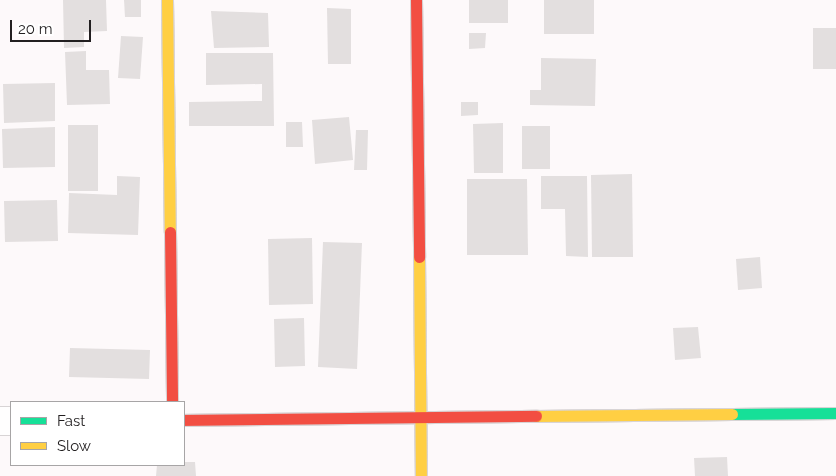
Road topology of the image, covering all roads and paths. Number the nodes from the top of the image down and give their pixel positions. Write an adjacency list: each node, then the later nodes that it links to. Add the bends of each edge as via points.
1 (167, 0): 3 (street)
2 (416, 0): 5 (street)
3 (172, 401)
4 (836, 413): 5 (street)
5 (421, 417): 6 (street); 7 (street)
6 (185, 420)
7 (421, 476)

